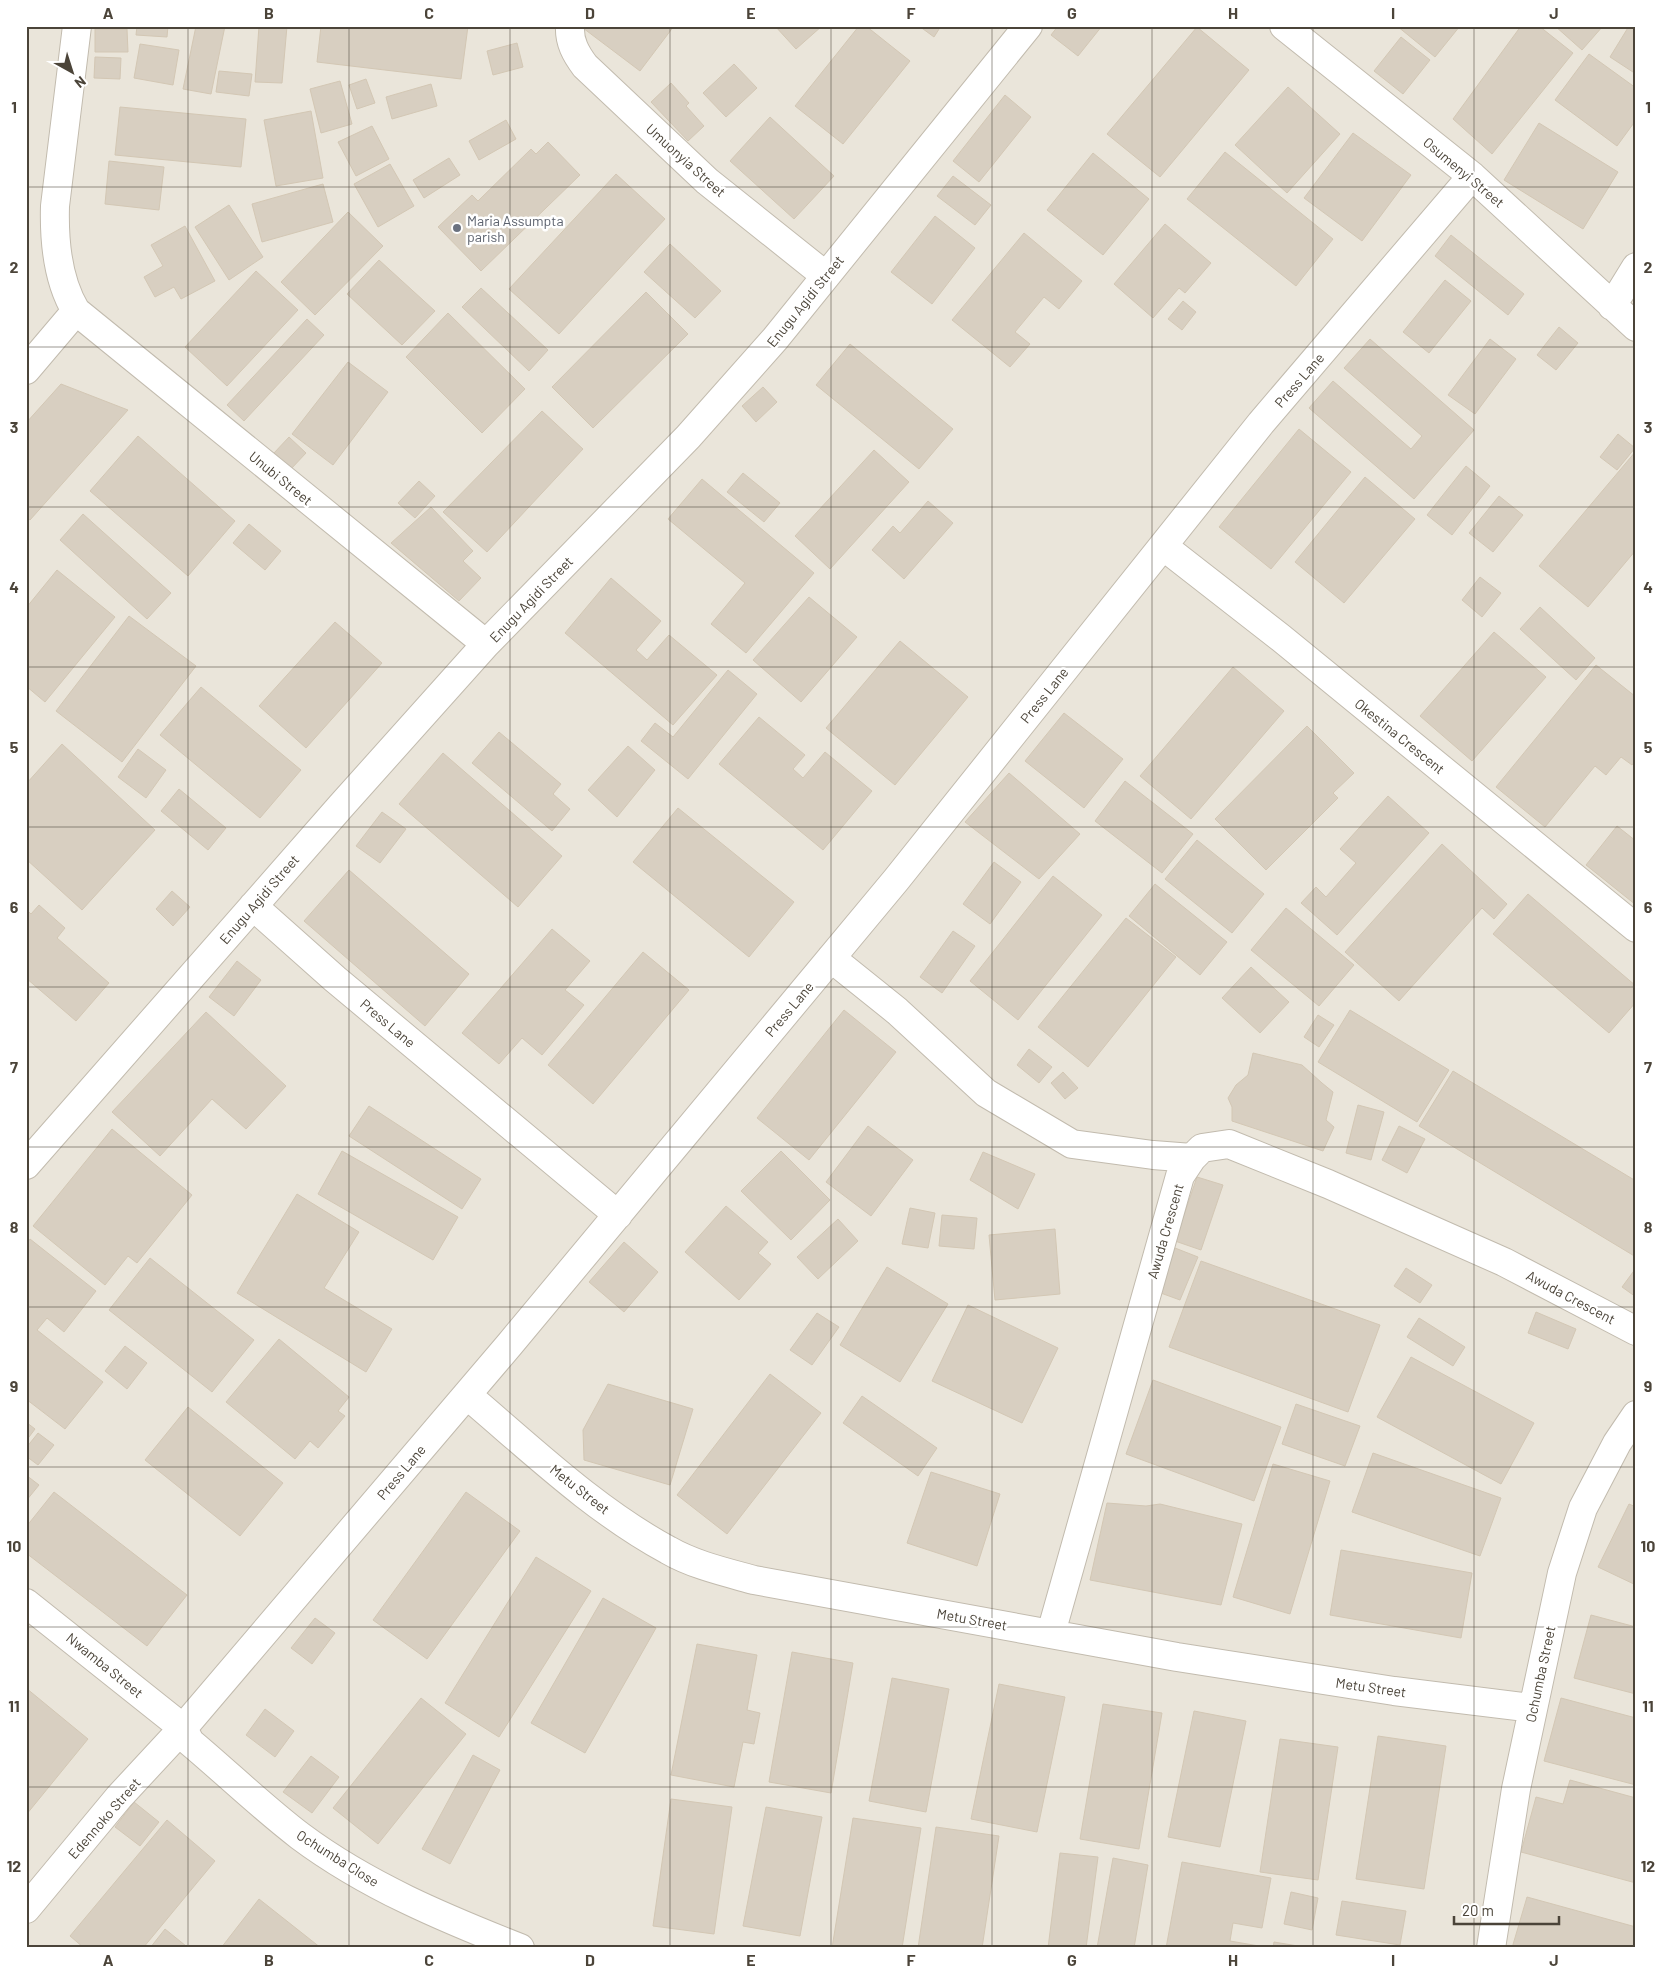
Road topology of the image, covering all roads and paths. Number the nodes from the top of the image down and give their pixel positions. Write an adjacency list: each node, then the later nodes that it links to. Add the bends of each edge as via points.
1 (76, 26): 9 (street, Unubi Street, via 55,229 60,272 68,299)
2 (570, 26): 7 (street, Umuonyia Street, via 576,54 585,66 707,181)
3 (1028, 26): 7 (street, Enugu Agidi Street)
4 (1284, 26): 5 (street, Osumenyi Street)
5 (1472, 176): 8 (street, Osumenyi Street); 12 (street, Press Lane, via 1261,423)
6 (1636, 267): 8 (street)
7 (826, 276): 13 (street, Enugu Agidi Street, via 688,437)
8 (1612, 306): 10 (street, Osumenyi Street)
9 (76, 311): 11 (street); 13 (street, Unubi Street)
10 (1636, 328)
11 (26, 370)
12 (1163, 546): 15 (street, Okestina Crescent, via 1281,638); 16 (street, Press Lane)
13 (486, 644): 14 (street, Enugu Agidi Street)
14 (253, 906): 18 (street, Enugu Agidi Street); 19 (street, Press Lane)
15 (1636, 928)
16 (831, 958): 17 (street, via 897,1011 986,1093 1072,1144); 19 (street, Press Lane)
17 (1192, 1158): 20 (street, Awuda Crescent, via 1202,1148 1229,1144 1504,1262); 24 (street, Awuda Crescent, via 1180,1176)
18 (26, 1165)
19 (618, 1215): 21 (street, Press Lane)
20 (1636, 1331)
21 (467, 1394): 24 (street, Metu Street, via 595,1503 668,1551 754,1580); 26 (street, Press Lane)
22 (1636, 1415): 25 (street, Ochumba Street, via 1617,1443 1583,1508 1562,1573)
23 (26, 1602): 26 (street, Nwamba Street)
24 (1051, 1634): 25 (street, Metu Street, via 1394,1691)
25 (1532, 1708): 29 (street, Ochumba Street)
26 (183, 1728): 27 (street, Edennoko Street); 28 (street, Ochumba Close, via 190,1742 300,1836 360,1875 441,1916)
27 (26, 1909)
28 (520, 1948)
29 (1491, 1948)

